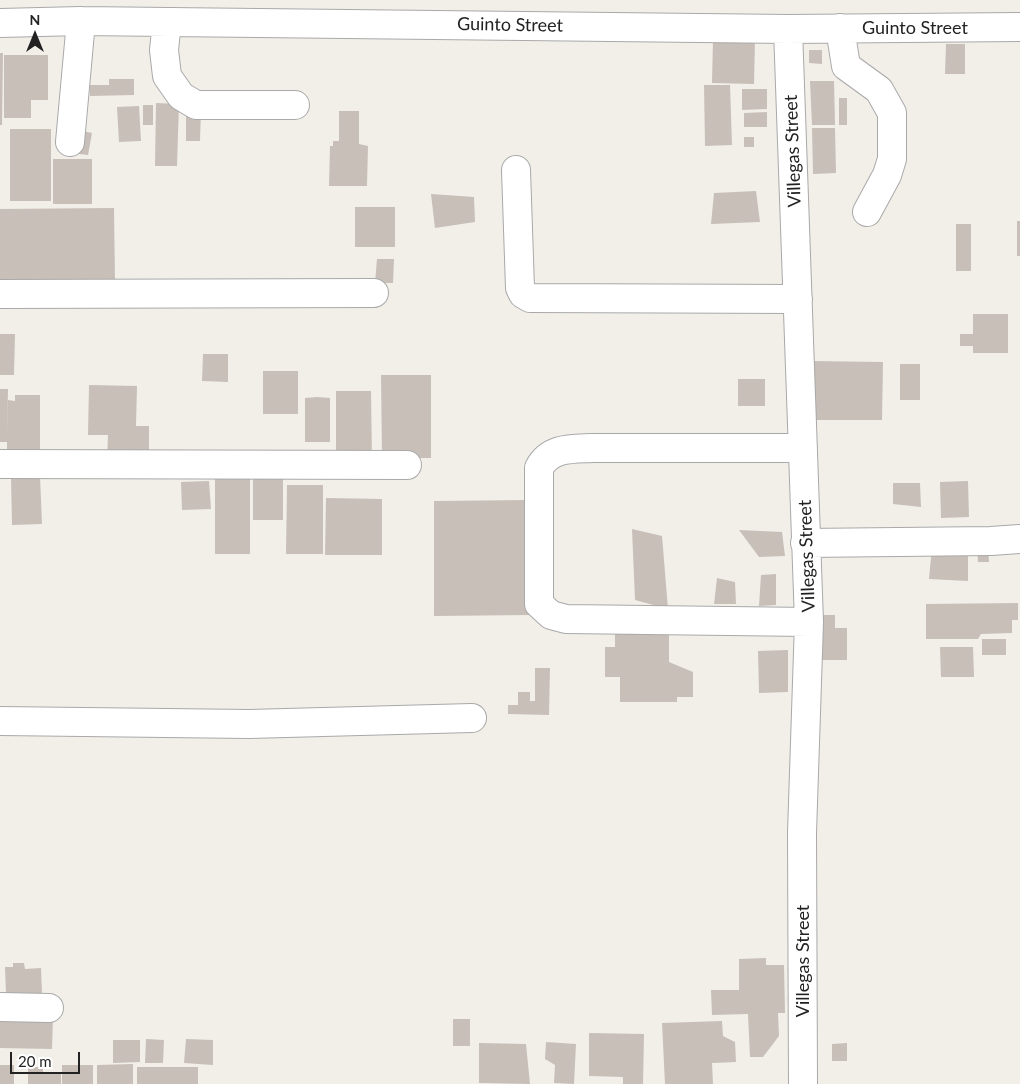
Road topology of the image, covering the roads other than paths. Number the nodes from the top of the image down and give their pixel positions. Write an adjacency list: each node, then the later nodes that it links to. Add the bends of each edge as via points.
1 (346, 12): 3 (street, Guinto Street); 6 (street, Guinto Street)
2 (81, 21): 3 (street, Guinto Street); 4 (street, Guinto Street); 9 (street)
3 (167, 22): 8 (street, via 164,50 167,76 180,96 196,105)
4 (0, 23)
5 (1020, 27): 7 (street, Guinto Street)
6 (788, 28): 7 (street, Guinto Street); 14 (street, Villegas Street)
7 (840, 28): 11 (street, via 846,66 879,90 892,113 892,159)
8 (295, 105)
9 (70, 142)
10 (516, 170): 14 (street, via 520,288 530,298)
11 (867, 212)
12 (374, 293): 13 (street)
13 (0, 294)
14 (798, 300): 15 (street, Villegas Street)
15 (803, 448): 19 (street, Villegas Street); 20 (street, via 592,448 553,453 539,468 537,579 539,604 551,615 566,618)
16 (0, 464): 17 (street)
17 (407, 465)
18 (1020, 538): 19 (street)
19 (805, 544): 20 (street, Villegas Street)
20 (809, 622): 25 (street, Villegas Street, via 802,833)
21 (472, 718): 22 (street, via 249,724)
22 (0, 720)
23 (0, 1008): 24 (street)
24 (49, 1008)
25 (803, 1084)

